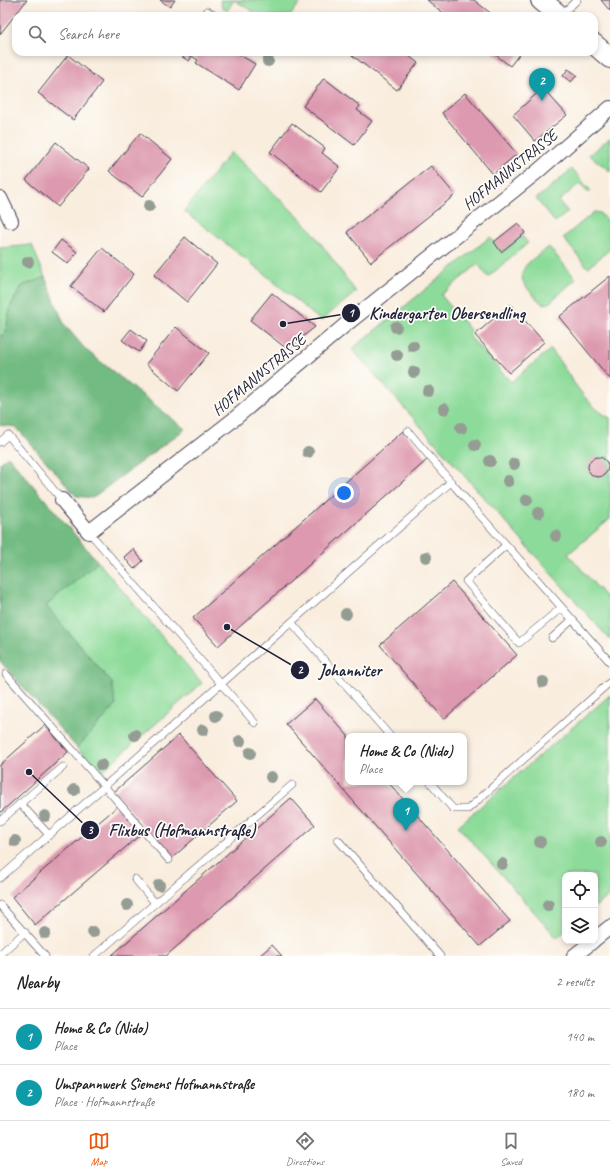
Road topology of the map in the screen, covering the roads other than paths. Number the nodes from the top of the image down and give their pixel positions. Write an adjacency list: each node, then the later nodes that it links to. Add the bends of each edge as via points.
1 (577, 0): 2 (lane)
2 (552, 7)
3 (598, 48): 4 (street)
4 (610, 58)
5 (610, 108): 12 (street, HOFMANNSTRASSE, via 538,171)
6 (0, 198): 7 (street)
7 (11, 221)
8 (408, 431): 10 (lane)
9 (0, 442): 11 (lane, via 8,435)
10 (451, 482): 13 (lane); 16 (lane)
11 (62, 500): 12 (street)
12 (89, 532): 21 (lane)
13 (506, 545): 14 (lane); 14 (lane, via 466,581 519,642)
14 (561, 608): 15 (lane)
15 (572, 620): 17 (lane); 18 (lane)
16 (292, 623): 21 (lane); 23 (lane)
17 (552, 638)
18 (610, 662)
19 (6, 674): 27 (lane)
20 (610, 682): 26 (lane, via 468,809 454,809)
21 (221, 685): 22 (lane); 27 (lane)
22 (255, 723)
23 (387, 733)
24 (63, 767): 28 (lane)
25 (292, 785): 35 (lane)
26 (433, 785)
27 (104, 787): 30 (lane); 32 (lane)
28 (20, 803): 29 (lane); 30 (lane)
29 (0, 821)
30 (49, 835): 33 (lane)
31 (338, 840): 44 (lane)
32 (168, 860)
33 (0, 878)
34 (134, 879): 35 (lane)
35 (155, 903): 43 (lane)
36 (0, 904): 38 (lane)
37 (610, 927): 39 (street)
38 (24, 932): 41 (lane); 42 (lane)
39 (598, 937)
40 (589, 944): 45 (street)
41 (0, 954)
42 (46, 956)
43 (94, 956)
44 (440, 956)
45 (574, 956)

